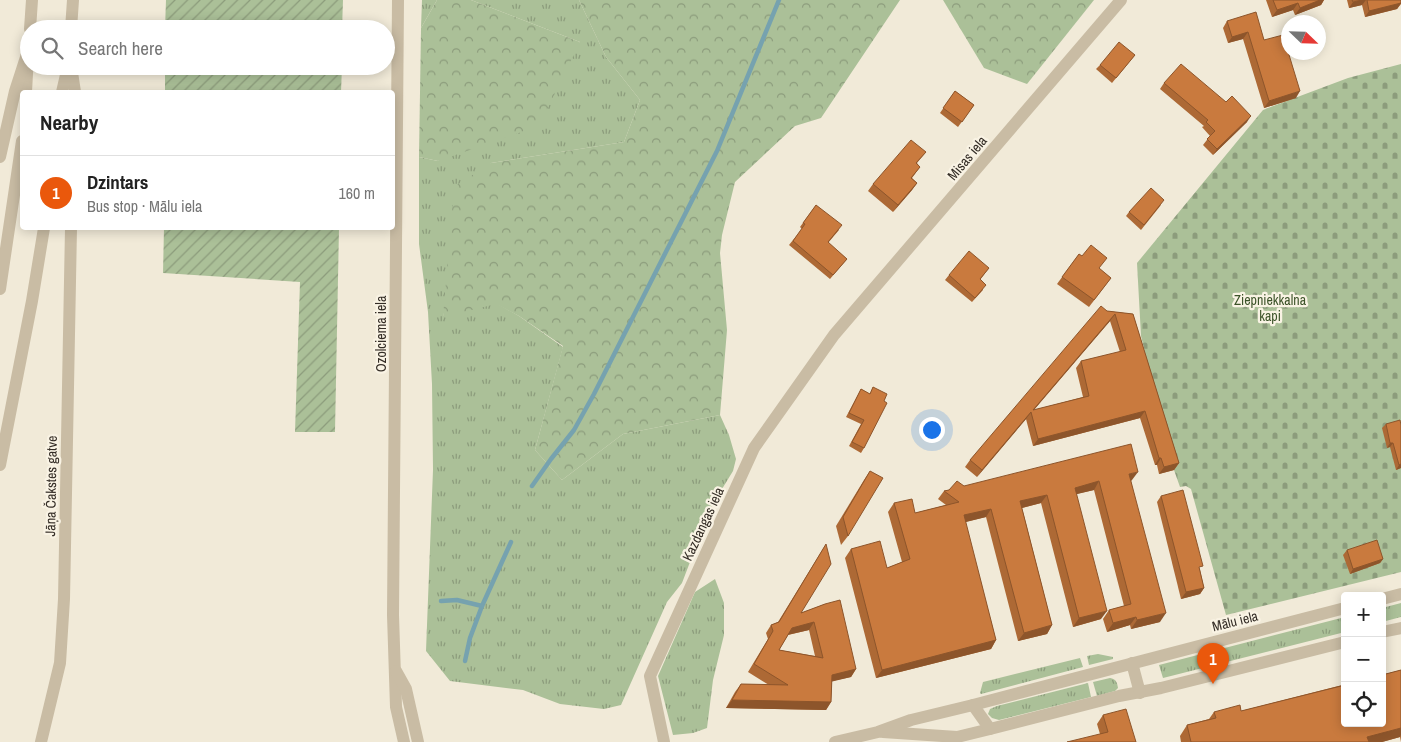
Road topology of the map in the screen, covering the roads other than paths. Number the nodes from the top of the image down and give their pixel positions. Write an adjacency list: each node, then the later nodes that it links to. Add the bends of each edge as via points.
1 (32, 0): 5 (street)
2 (73, 0): 6 (street)
3 (398, 0): 28 (street, Ozolciema iela)
4 (1121, 0): 19 (street, Misas iela)
5 (31, 20)
6 (72, 20)
7 (20, 75): 15 (street)
8 (26, 75): 11 (street)
9 (67, 75): 12 (street)
10 (72, 75): 13 (street)
11 (26, 90)
12 (63, 90)
13 (75, 90)
14 (20, 154): 18 (street)
15 (0, 156)
16 (44, 230): 20 (street)
17 (71, 230): 33 (street, Jāņa Čakstes gatve, via 60,663)
18 (0, 289)
19 (834, 335): 36 (street, Kazdangas iela, via 754,448 650,676)
20 (0, 465)
21 (1401, 594): 22 (street)
22 (1386, 598)
23 (1341, 609): 27 (street, Mālu iela)
24 (1401, 628): 25 (street)
25 (1386, 631)
26 (1341, 643): 29 (street, Mālu iela)
27 (1132, 663): 29 (street); 30 (street, Mālu iela)
28 (395, 669): 34 (street, Ozolciema iela, via 396,707); 35 (street, Ozolciema iela, via 406,689)
29 (1140, 692): 31 (street, Mālu iela)
30 (973, 705): 31 (street); 32 (street, Mālu iela, via 910,720)
31 (990, 729): 32 (street, Mālu iela, via 957,737)
32 (878, 732): 37 (street, Mālu iela)
33 (41, 742)
34 (404, 742)
35 (418, 742)
36 (664, 742)
37 (835, 742)

